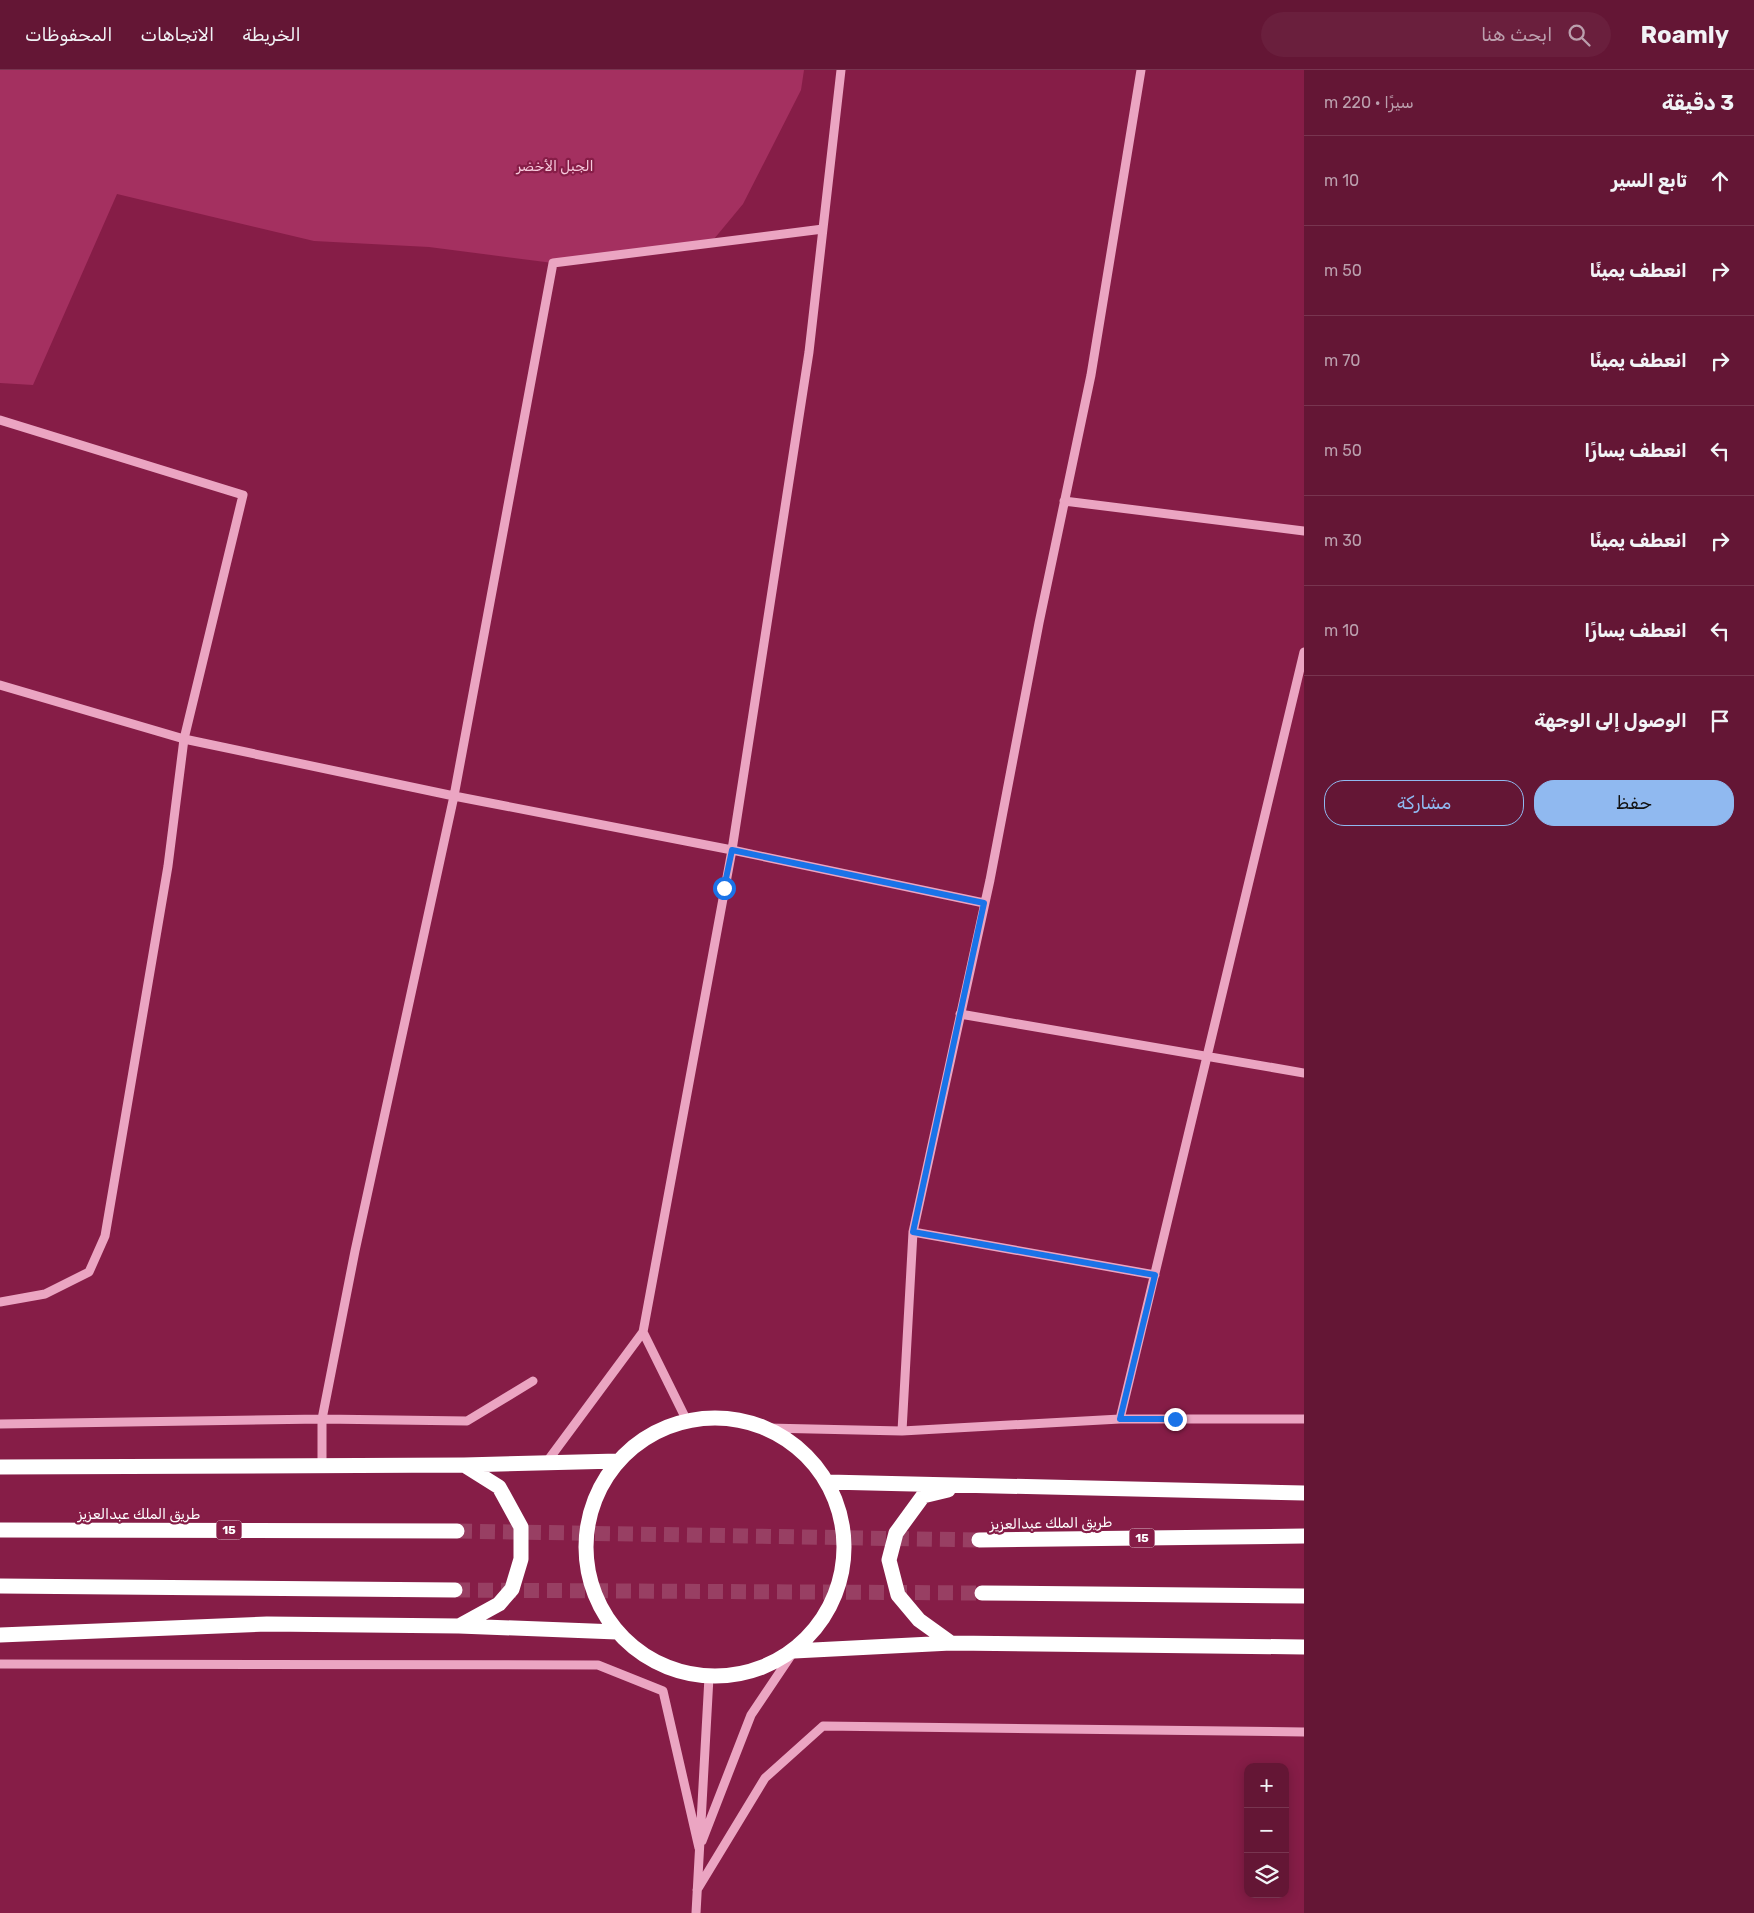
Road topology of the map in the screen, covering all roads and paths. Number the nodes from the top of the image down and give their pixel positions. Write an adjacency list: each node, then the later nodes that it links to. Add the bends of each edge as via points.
1 (841, 70): 3 (street)
2 (1141, 70): 5 (street, via 1091,375)
3 (823, 229): 10 (street, via 553,263); 11 (street, via 809,352)
4 (0, 420): 9 (street, via 243,495)
5 (1064, 501): 6 (street); 12 (street)
6 (1304, 531)
7 (1304, 652): 14 (street)
8 (0, 685): 9 (street)
9 (184, 739): 10 (street); 18 (street, via 168,866 105,1236 88,1272 45,1294)
10 (454, 796): 11 (street); 21 (street, via 354,1252)
11 (732, 850): 12 (street); 19 (street)
12 (984, 903): 13 (street)
13 (960, 1014): 14 (street); 16 (street)
14 (1208, 1057): 15 (street); 17 (street)
15 (1304, 1073)
16 (913, 1232): 17 (street); 27 (street)
17 (1155, 1275): 22 (street)
18 (0, 1302)
19 (643, 1332): 24 (street); 29 (street)
20 (532, 1381): 21 (street, via 467,1420)
21 (322, 1418): 25 (street); 31 (street)
22 (1120, 1419): 23 (street); 27 (street)
23 (1304, 1419)
24 (687, 1421): 26 (highway, via 728,1418); 28 (highway, via 650,1435)
25 (0, 1424)
26 (767, 1428): 27 (street); 33 (highway, via 802,1450)
27 (902, 1431)
28 (618, 1460): 29 (highway); 45 (highway, via 597,1492 586,1528 586,1565 597,1601)
29 (546, 1463): 30 (highway)
30 (464, 1465): 31 (highway); 44 (highway, via 499,1487 521,1527 521,1559 512,1589 499,1604)
31 (322, 1466): 32 (highway)
32 (0, 1467)
33 (828, 1482): 34 (highway); 49 (highway, via 842,1518 846,1542 844,1573 834,1602 817,1629)
34 (966, 1486): 35 (highway); 47 (highway, via 923,1496 896,1532 889,1560 898,1595 919,1620)
35 (1304, 1494)
36 (0, 1530): 37 (highway, طريق الملك عبدالعزيز / 15)
37 (457, 1531)
38 (1304, 1536): 39 (highway, طريق الملك عبدالعزيز / 15)
39 (979, 1540)
40 (0, 1586): 41 (highway)
41 (455, 1590)
42 (982, 1593): 43 (highway)
43 (1304, 1596)
44 (459, 1626): 45 (highway); 46 (highway, via 268,1624)
45 (617, 1632): 51 (highway, via 643,1655 675,1670)
46 (0, 1635)
47 (951, 1643): 48 (highway); 49 (highway)
48 (1304, 1647)
49 (794, 1651): 51 (highway, via 754,1671); 53 (street, via 751,1716)
50 (0, 1664): 53 (street, via 598,1665 663,1691)
51 (709, 1677): 53 (street)
52 (1304, 1732): 54 (street, via 823,1726 765,1778)
53 (699, 1848): 54 (street)
54 (697, 1890): 55 (street)
55 (696, 1913)

